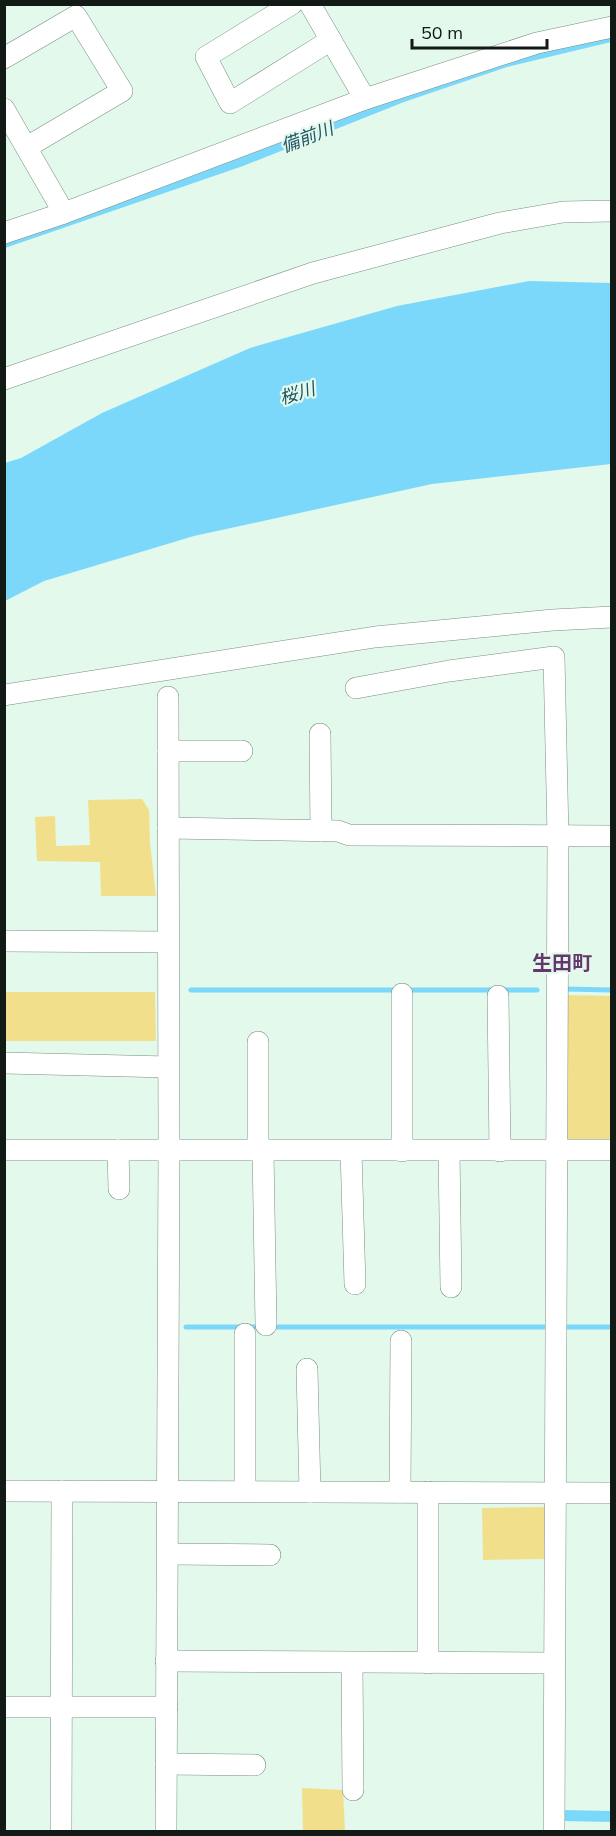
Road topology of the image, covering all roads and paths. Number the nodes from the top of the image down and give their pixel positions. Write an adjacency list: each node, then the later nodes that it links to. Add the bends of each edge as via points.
1 (292, 4): 4 (street, via 206,57 230,103)
2 (310, 4): 4 (street)
3 (612, 27): 6 (street, via 537,43)
4 (331, 40): 6 (street)
5 (4, 58): 8 (street, via 76,16 122,91)
6 (365, 99): 10 (street)
7 (4, 109): 8 (street)
8 (27, 147): 10 (street)
9 (612, 211): 12 (street, via 563,212 500,223 313,273)
10 (64, 213): 11 (street)
11 (4, 233)
12 (4, 379)
13 (612, 617): 15 (street, via 375,637)
14 (356, 688): 22 (street, via 554,657)
15 (4, 695)
16 (168, 697): 19 (street)
17 (320, 734): 21 (street)
18 (242, 751): 19 (street)
19 (168, 752): 20 (street)
20 (168, 828): 21 (street); 25 (street)
21 (321, 831): 22 (street, via 349,836)
22 (558, 836): 23 (street); 40 (street)
23 (612, 836)
24 (4, 941): 25 (street)
25 (168, 942): 30 (street)
26 (402, 994): 37 (street)
27 (498, 996): 39 (street)
28 (258, 1042): 34 (street)
29 (4, 1063): 30 (street)
30 (168, 1067): 33 (street)
31 (4, 1150): 32 (street)
32 (118, 1150): 33 (street); 41 (street)
33 (169, 1150): 34 (street); 50 (street)
34 (260, 1150): 36 (street); 44 (street)
35 (612, 1150): 40 (street)
36 (351, 1151): 37 (street); 42 (street)
37 (402, 1151): 38 (street)
38 (449, 1151): 39 (street); 43 (street)
39 (500, 1151): 40 (street)
40 (557, 1151): 55 (street)
41 (119, 1189)
42 (355, 1284)
43 (451, 1287)
44 (266, 1325)
45 (245, 1334): 51 (street)
46 (401, 1341): 53 (street)
47 (308, 1369): 52 (street)
48 (4, 1491): 49 (street)
49 (62, 1491): 50 (street); 64 (street)
50 (168, 1491): 51 (street); 57 (street)
51 (245, 1491): 52 (street)
52 (310, 1492): 53 (street)
53 (400, 1492): 54 (street)
54 (428, 1492): 55 (street); 61 (street)
55 (554, 1492): 56 (street); 62 (street)
56 (612, 1493)
57 (168, 1554): 58 (street); 59 (street)
58 (270, 1555)
59 (166, 1661): 60 (street); 65 (street)
60 (352, 1663): 61 (street); 68 (street)
61 (428, 1663): 62 (street)
62 (554, 1663): 71 (street)
63 (4, 1707): 64 (street)
64 (61, 1707): 65 (street); 69 (street)
65 (167, 1707): 66 (street)
66 (166, 1764): 67 (street); 70 (street)
67 (255, 1765)
68 (353, 1790)
69 (61, 1832)
70 (166, 1832)
71 (554, 1832)

